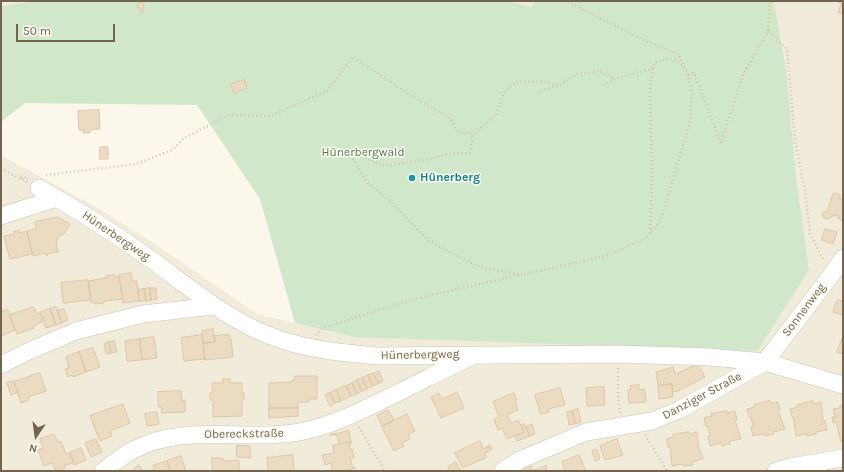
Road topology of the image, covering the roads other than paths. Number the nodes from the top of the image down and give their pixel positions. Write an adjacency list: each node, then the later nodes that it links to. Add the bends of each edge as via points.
1 (40, 180): 2 (street, Hünerbergweg)
2 (57, 198): 3 (street); 5 (street, Hünerbergweg, via 153,260)
3 (1, 216)
4 (843, 258): 7 (street, Sonnenweg)
5 (214, 306): 6 (street, Hünerbergweg, via 278,339 341,353 377,356); 8 (street, via 143,314 76,332)
6 (474, 355): 7 (street, Hünerbergweg, via 709,356); 11 (street, Obereckstraße, via 327,425 281,435 190,435 165,439 133,450)
7 (765, 362): 9 (street, Hünerbergweg); 12 (street, Danziger Straße, via 679,410 652,421 586,432 520,460)
8 (1, 365)
9 (843, 386)
10 (843, 458): 13 (street)
11 (103, 471)
12 (503, 471)
13 (776, 471)

